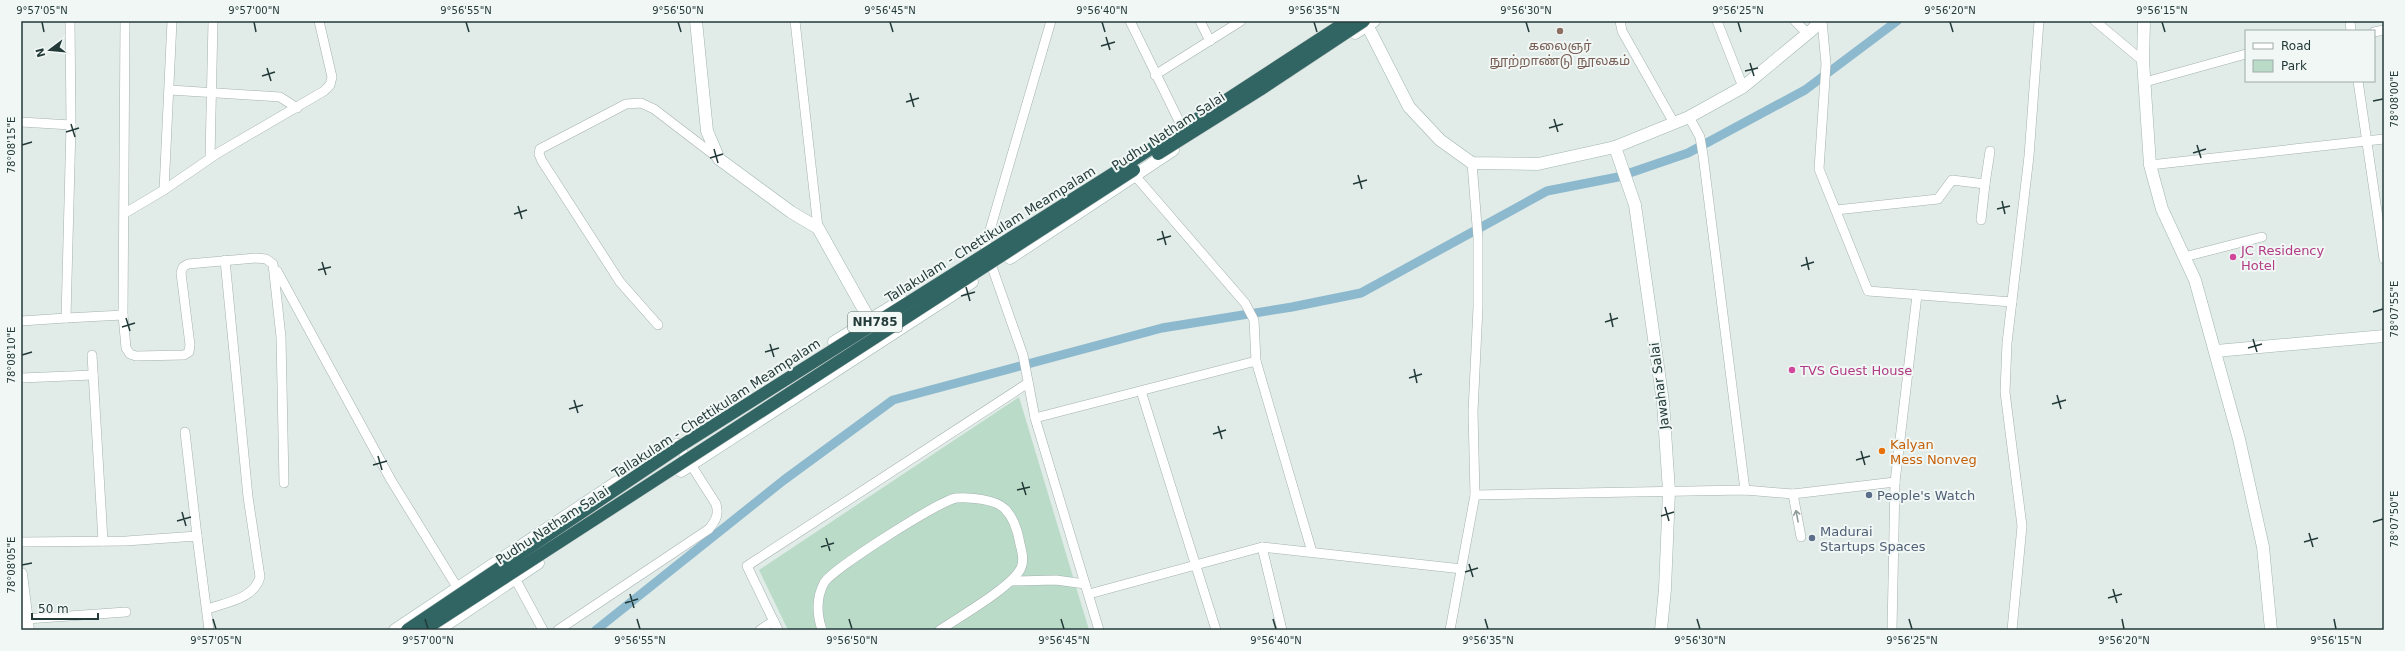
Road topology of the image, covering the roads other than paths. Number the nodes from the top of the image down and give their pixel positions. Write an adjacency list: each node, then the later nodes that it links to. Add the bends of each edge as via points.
1 (70, 21): 38 (street)
2 (124, 21): 52 (street)
3 (172, 21): 31 (street)
4 (213, 21): 32 (street)
5 (319, 21): 33 (street, via 332,77 330,85)
6 (696, 21): 44 (main road, via 707,131)
7 (795, 21): 54 (street)
8 (1051, 21): 56 (street)
9 (1130, 21): 27 (street)
10 (1200, 21): 24 (street)
11 (1241, 21): 24 (street)
12 (1336, 21): 36 (main road, Pudhu Natham Salai)
13 (1347, 21): 109 (highway, Tallakulam - Chettikulam Meampalam / NH785, bridge, via 1124,167 679,447)
14 (1620, 21): 37 (street, via 1622,31)
15 (1717, 21): 30 (street)
16 (1795, 21): 23 (street)
17 (1819, 21): 23 (main road)
18 (1822, 21): 51 (street, via 1826,64 1819,169)
19 (2039, 21): 63 (street, via 2029,156)
20 (2095, 21): 26 (street)
21 (2144, 21): 26 (main road)
22 (1367, 22): 46 (main road, via 1409,107 1440,140); 48 (main road, Pudhu Natham Salai); 110 (highway, Tallakulam - Chettikulam Meampalam / NH785, bridge, via 949,288)
23 (1807, 34): 30 (main road)
24 (1210, 41): 27 (street)
25 (2245, 54): 28 (street)
26 (2143, 61): 28 (main road)
27 (1155, 75): 36 (street)
28 (2145, 82): 47 (main road)
29 (2358, 82): 40 (street)
30 (1743, 87): 34 (main road)
31 (170, 90): 32 (street); 50 (street)
32 (211, 92): 33 (street, via 280,97); 43 (street)
33 (297, 108): 43 (street)
34 (1689, 117): 37 (main road); 84 (street, via 1700,137 1703,155)
35 (21, 122): 38 (street)
36 (1180, 123): 45 (main road, Pudhu Natham Salai)
37 (1674, 123): 41 (main road)
38 (71, 125): 65 (street)
39 (2384, 139): 40 (street)
40 (2365, 141): 47 (street); 58 (street)
41 (1615, 147): 46 (main road, via 1538,164); 85 (main road, Jawahar Salai, via 1635,205 1663,402)
42 (1990, 151): 49 (street)
43 (210, 158): 50 (street)
44 (720, 159): 54 (main road, via 791,212); 68 (street, via 654,109 641,103 626,104 540,149 542,161 620,282)
45 (1123, 160): 48 (street); 56 (main road, Pudhu Natham Salai)
46 (1472, 163): 87 (street, via 1478,225 1478,307 1473,412)
47 (2150, 165): 57 (main road, via 2162,209)
48 (1135, 177): 61 (main road, Pudhu Natham Salai); 73 (street, via 1245,303 1253,319)
49 (1985, 184): 51 (street, via 1952,180 1938,199); 53 (street)
50 (164, 190): 52 (street)
51 (1836, 210): 62 (street, via 1868,291)
52 (125, 213): 64 (street)
53 (1981, 220)
54 (818, 228): 66 (main road)
55 (2262, 237): 57 (street)
56 (984, 247): 61 (street); 66 (main road, Pudhu Natham Salai)
57 (2184, 256): 71 (main road, via 2195,280)
58 (2384, 259)
59 (225, 260): 60 (street, via 256,258 266,259); 64 (street, via 188,264 183,267 181,273 190,345 189,352 184,355 130,354 126,348); 103 (street, via 248,497 260,577 250,593)
60 (273, 264): 83 (street, via 281,337); 101 (street, via 391,480)
61 (992, 269): 70 (main road, Pudhu Natham Salai); 76 (street, via 1023,355)
62 (1917, 295): 63 (street); 82 (street)
63 (2012, 302): 123 (street, via 2005,392 2022,526)
64 (123, 315): 65 (street)
65 (66, 318): 67 (street)
66 (869, 320): 70 (main road); 80 (main road, Pudhu Natham Salai)
67 (21, 321)
68 (658, 325)
69 (2384, 336): 71 (main road)
70 (882, 341): 81 (main road, Pudhu Natham Salai)
71 (2216, 352): 124 (main road, via 2263,547)
72 (92, 355): 74 (street)
73 (1256, 361): 77 (street); 93 (street)
74 (93, 375): 75 (street); 90 (street)
75 (21, 378)
76 (1028, 383): 78 (street); 106 (street, via 747,566)
77 (1141, 391): 78 (street); 95 (street)
78 (1035, 418): 100 (street)
79 (185, 432): 88 (street)
80 (677, 442): 81 (street); 94 (main road, Pudhu Natham Salai)
81 (691, 464): 98 (main road, Pudhu Natham Salai); 113 (street, via 716,504 716,521 709,529 658,565)
82 (1895, 482): 86 (street); 122 (street)
83 (284, 483)
84 (1746, 490): 85 (street); 86 (street)
85 (1668, 491): 87 (street); 121 (main road, Jawahar Salai)
86 (1793, 494): 89 (street, one-way to 86)
87 (1475, 495): 96 (street)
88 (197, 536): 90 (street); 103 (street)
89 (1801, 537)
90 (103, 541): 91 (street)
91 (21, 542)
92 (1262, 546): 93 (street); 95 (street); 119 (street)
93 (1312, 552): 96 (street)
94 (503, 557): 98 (street); 101 (main road, Pudhu Natham Salai)
95 (1197, 564): 102 (street); 118 (street)
96 (1462, 569): 120 (street)
97 (21, 574): 105 (main road)
98 (515, 579): 111 (main road, Pudhu Natham Salai); 112 (street)
99 (1012, 581): 100 (street, via 1056,580); 115 (street, via 1022,567 1022,552 1017,529 1004,508 981,499 955,498 930,510 838,568 824,583 816,613); 116 (street)
100 (1086, 584): 102 (street)
101 (457, 587): 108 (main road, Pudhu Natham Salai)
102 (1088, 594): 117 (street)
103 (208, 609): 107 (street)
104 (126, 612): 105 (street)
105 (27, 625)
106 (776, 626): 114 (street)
107 (209, 630)
108 (395, 630)
109 (407, 630)
110 (424, 630)
111 (438, 630)
112 (543, 630)
113 (558, 630)
114 (760, 630)
115 (822, 630)
116 (940, 630)
117 (1099, 630)
118 (1216, 630)
119 (1282, 630)
120 (1450, 630)
121 (1661, 630)
122 (1892, 630)
123 (2012, 630)
124 (2271, 630)

